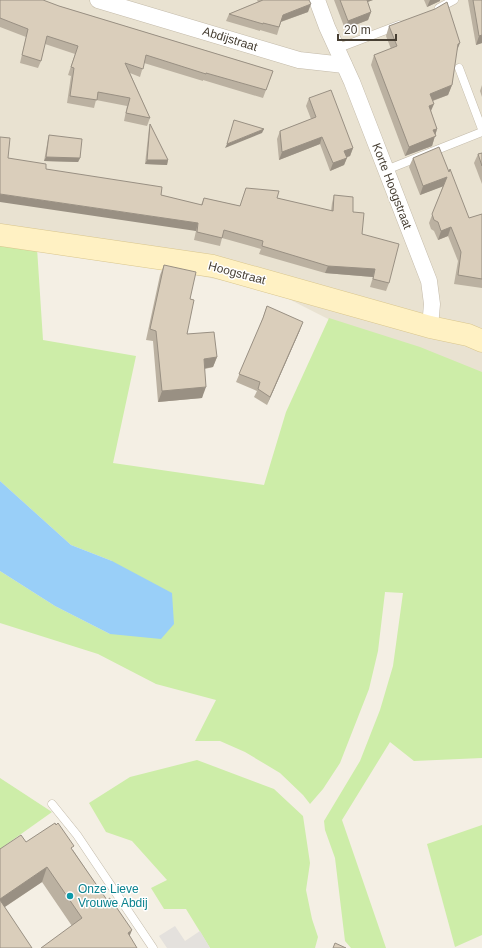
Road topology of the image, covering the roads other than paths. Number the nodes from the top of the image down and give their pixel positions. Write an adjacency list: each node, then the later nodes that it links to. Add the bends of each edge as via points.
1 (98, 0): 4 (street, Abdijstraat)
2 (317, 0): 7 (street, Korte Hoogstraat)
3 (454, 0): 5 (lane)
4 (114, 3): 8 (street, Abdijstraat, via 299,60)
5 (433, 10)
6 (406, 23): 7 (lane)
7 (336, 49): 8 (street, Korte Hoogstraat)
8 (344, 65): 12 (street, Korte Hoogstraat)
9 (459, 68): 10 (lane)
10 (482, 129)
11 (482, 132): 12 (lane)
12 (386, 170): 14 (street, Korte Hoogstraat, via 429,282 432,304)
13 (0, 235): 14 (street, Hoogstraat, via 212,266)
14 (430, 327): 15 (street, Hoogstraat)
15 (477, 336)
16 (52, 804): 17 (lane, via 77,834)
17 (153, 948)

